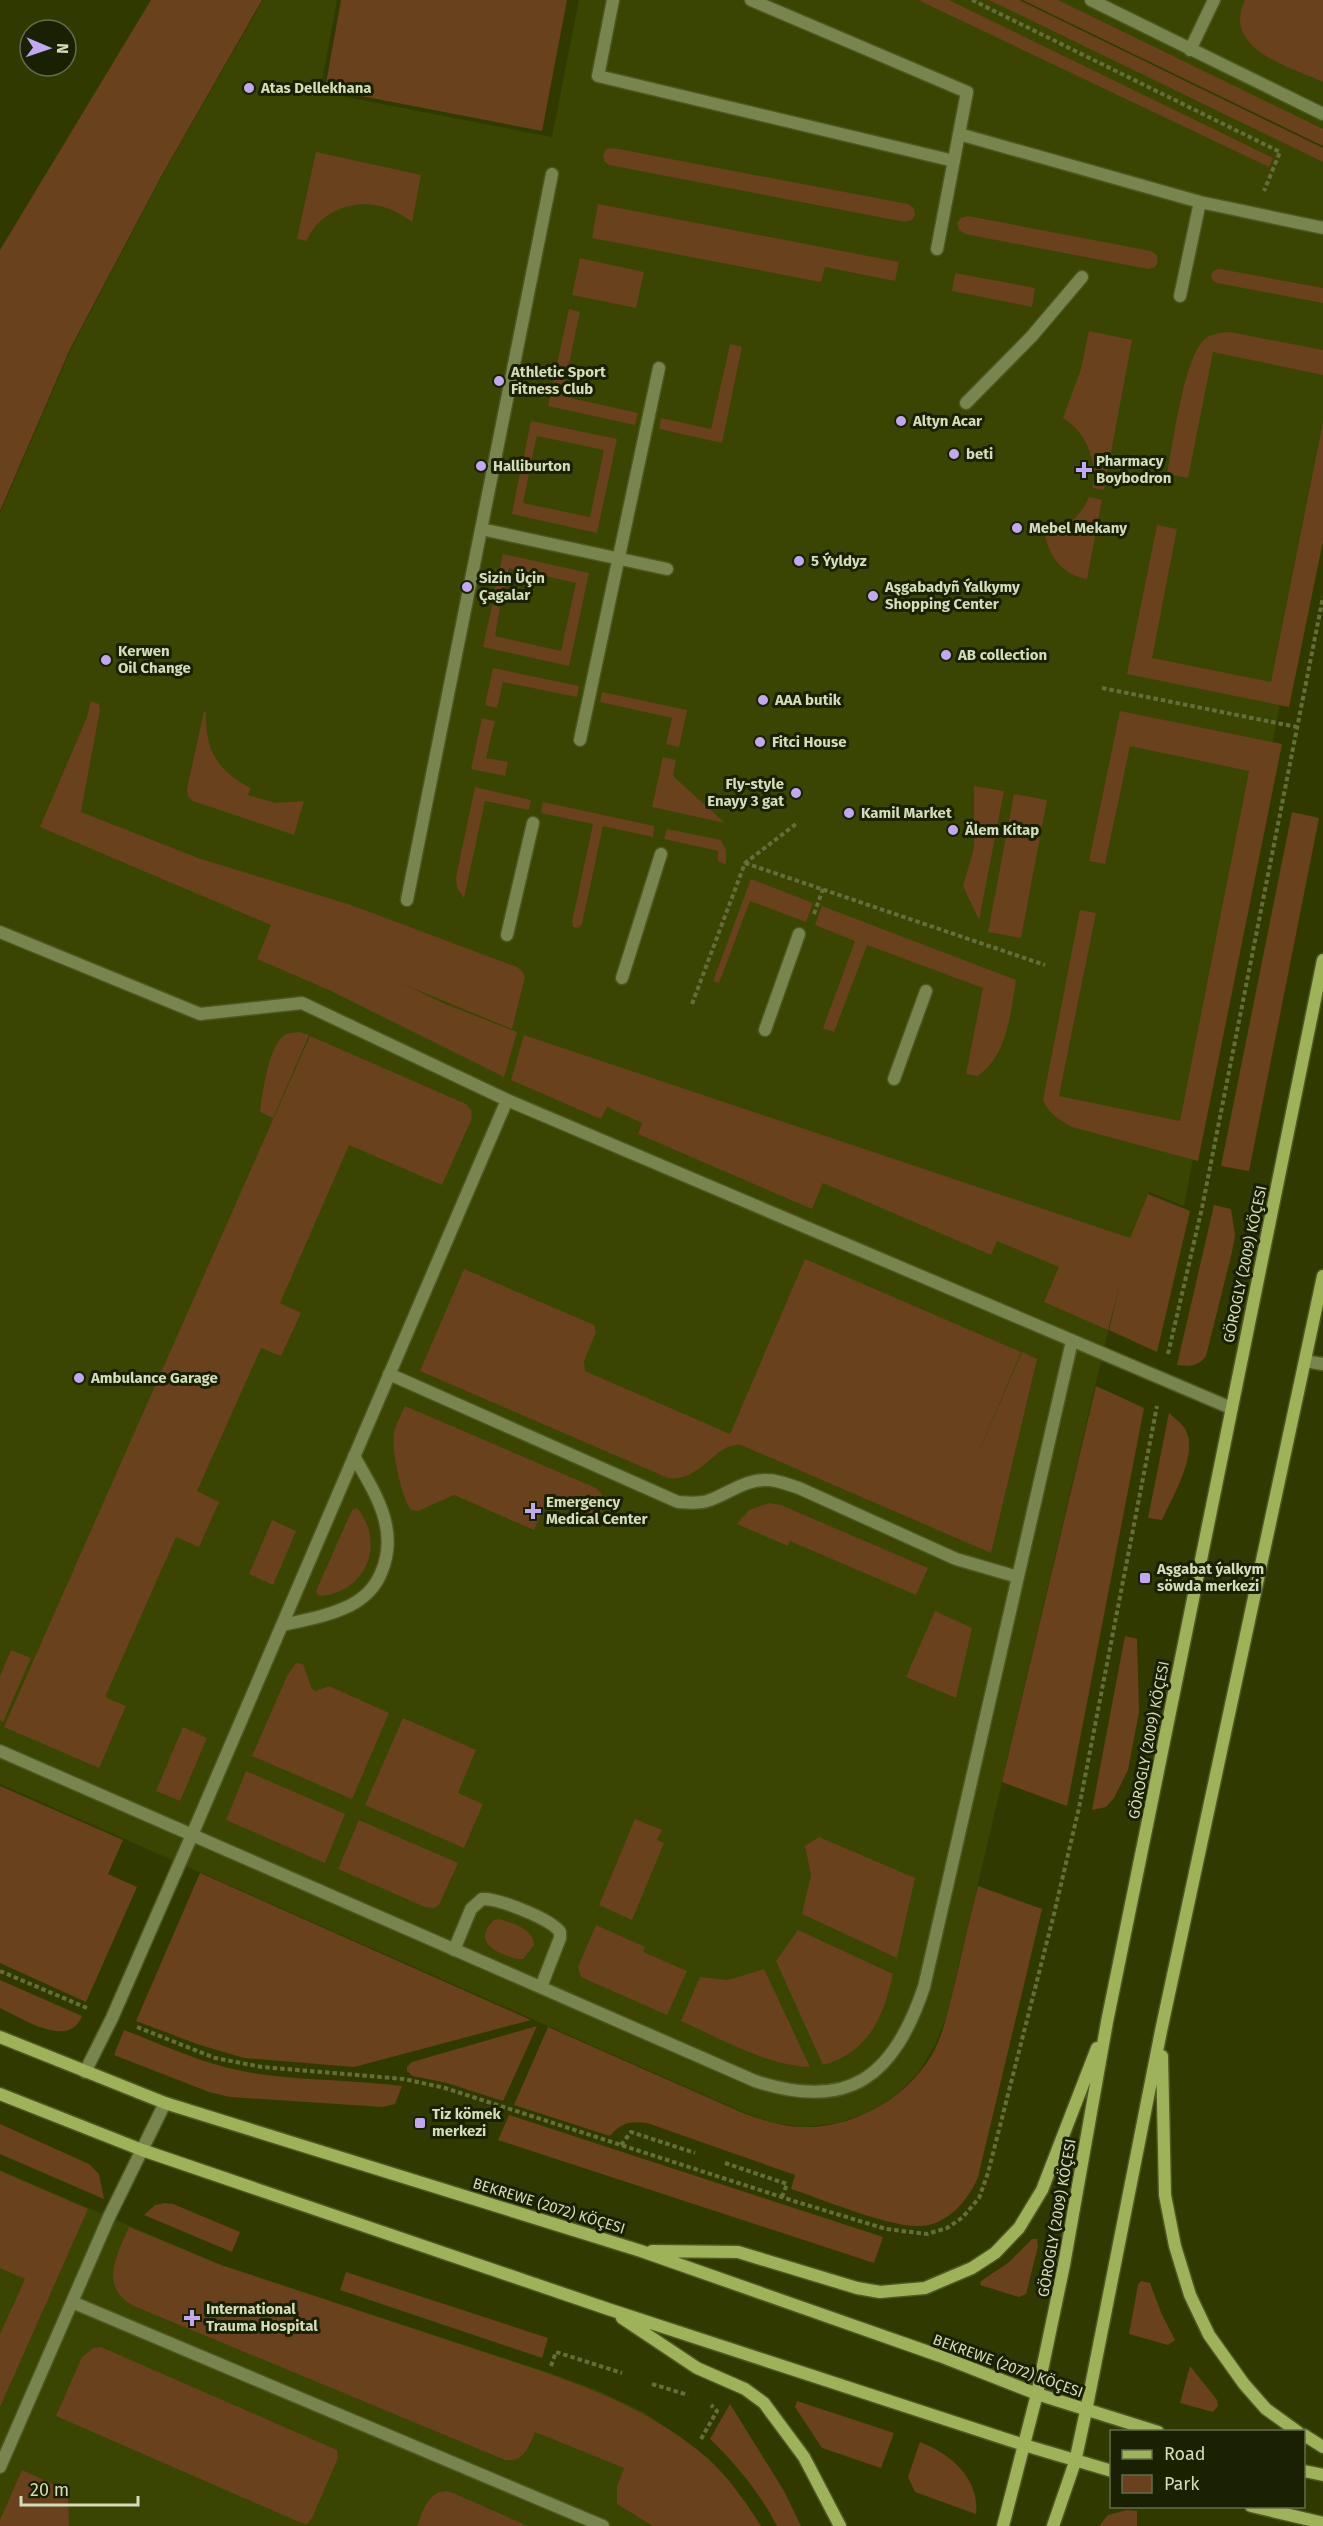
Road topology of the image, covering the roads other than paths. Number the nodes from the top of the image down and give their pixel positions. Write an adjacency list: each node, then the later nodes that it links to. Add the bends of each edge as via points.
1 (613, 0): 8 (lane, via 598,76)
2 (751, 0): 7 (lane, via 967,92)
3 (1091, 0): 5 (lane)
4 (1214, 0): 5 (lane)
5 (1190, 50): 6 (lane)
6 (1323, 114)
7 (959, 134): 8 (lane); 10 (lane)
8 (954, 161): 12 (lane)
9 (552, 174): 17 (lane)
10 (1200, 202): 11 (lane); 14 (lane)
11 (1323, 228)
12 (938, 249)
13 (1082, 277): 16 (lane, via 1032,336)
14 (1180, 296)
15 (659, 368): 18 (lane)
16 (966, 403)
17 (481, 529): 18 (lane); 23 (lane)
18 (619, 558): 19 (lane); 20 (lane)
19 (667, 568)
20 (580, 740)
21 (533, 823): 26 (lane)
22 (661, 854): 28 (lane)
23 (406, 900)
24 (0, 932): 32 (lane, via 200,1014 302,1003)
25 (799, 934): 30 (lane)
26 (507, 935)
27 (1323, 960): 38 (main road, GÖROGLY (2009) KÖÇESI)
28 (622, 978)
29 (926, 991): 31 (lane)
30 (765, 1030)
31 (894, 1078)
32 (507, 1100): 34 (lane); 37 (lane)
33 (1323, 1276): 35 (main road)
34 (1072, 1341): 38 (lane); 40 (lane)
35 (1305, 1361): 36 (lane); 47 (main road)
36 (1323, 1364)
37 (389, 1374): 39 (lane); 40 (lane, via 678,1502 695,1504 713,1499 753,1481 781,1482 956,1559)
38 (1230, 1408): 46 (main road, GÖROGLY (2009) KÖÇESI)
39 (354, 1456): 41 (lane); 41 (lane, via 387,1525 388,1545 378,1581 351,1605)
40 (1018, 1577): 45 (lane, via 924,1987 904,2035 878,2068 847,2088 830,2092 809,2094 773,2087)
41 (282, 1625): 43 (lane)
42 (0, 1751): 43 (lane)
43 (192, 1835): 44 (lane); 49 (lane)
44 (454, 1950): 45 (lane); 45 (lane, via 471,1909 482,1899 496,1900 551,1923 560,1932 560,1938)
45 (541, 1987)
46 (1107, 2022): 53 (main road, via 1042,2190 1019,2228 995,2253 972,2268 925,2288 880,2292 738,2252); 56 (main road, GÖROGLY (2009) KÖÇESI)
47 (1161, 2031): 57 (main road); 59 (main road, via 1165,2195 1190,2295 1209,2335 1244,2384 1266,2409)
48 (0, 2037): 49 (main road, BEKREWE (2072) KÖÇESI)
49 (85, 2072): 51 (main road, BEKREWE (2072) KÖÇESI)
50 (0, 2094): 52 (main road)
51 (165, 2103): 52 (lane); 53 (main road, BEKREWE (2072) KÖÇESI)
52 (142, 2150): 54 (lane); 55 (main road)
53 (641, 2251): 56 (main road, BEKREWE (2072) KÖÇESI)
54 (72, 2302): 64 (lane); 70 (lane)
55 (609, 2309): 61 (main road); 71 (main road, via 697,2368 745,2389 764,2403 804,2457)
56 (1037, 2394): 57 (main road, BEKREWE (2072) KÖÇESI); 61 (main road, GÖROGLY (2009) KÖÇESI)
57 (1086, 2410): 58 (main road, BEKREWE (2072) KÖÇESI); 63 (main road)
58 (1151, 2430)
59 (1295, 2430)
60 (1305, 2436): 62 (main road)
61 (1024, 2445): 63 (main road); 72 (main road, GÖROGLY (2009) KÖÇESI)
62 (1323, 2447)
63 (1075, 2462): 65 (main road); 73 (main road)
64 (0, 2467)
65 (1110, 2471)
66 (1305, 2471): 67 (main road)
67 (1323, 2475)
68 (1259, 2508): 69 (main road)
69 (1323, 2523)
70 (603, 2526)
71 (840, 2526)
72 (1002, 2526)
73 (1053, 2526)

